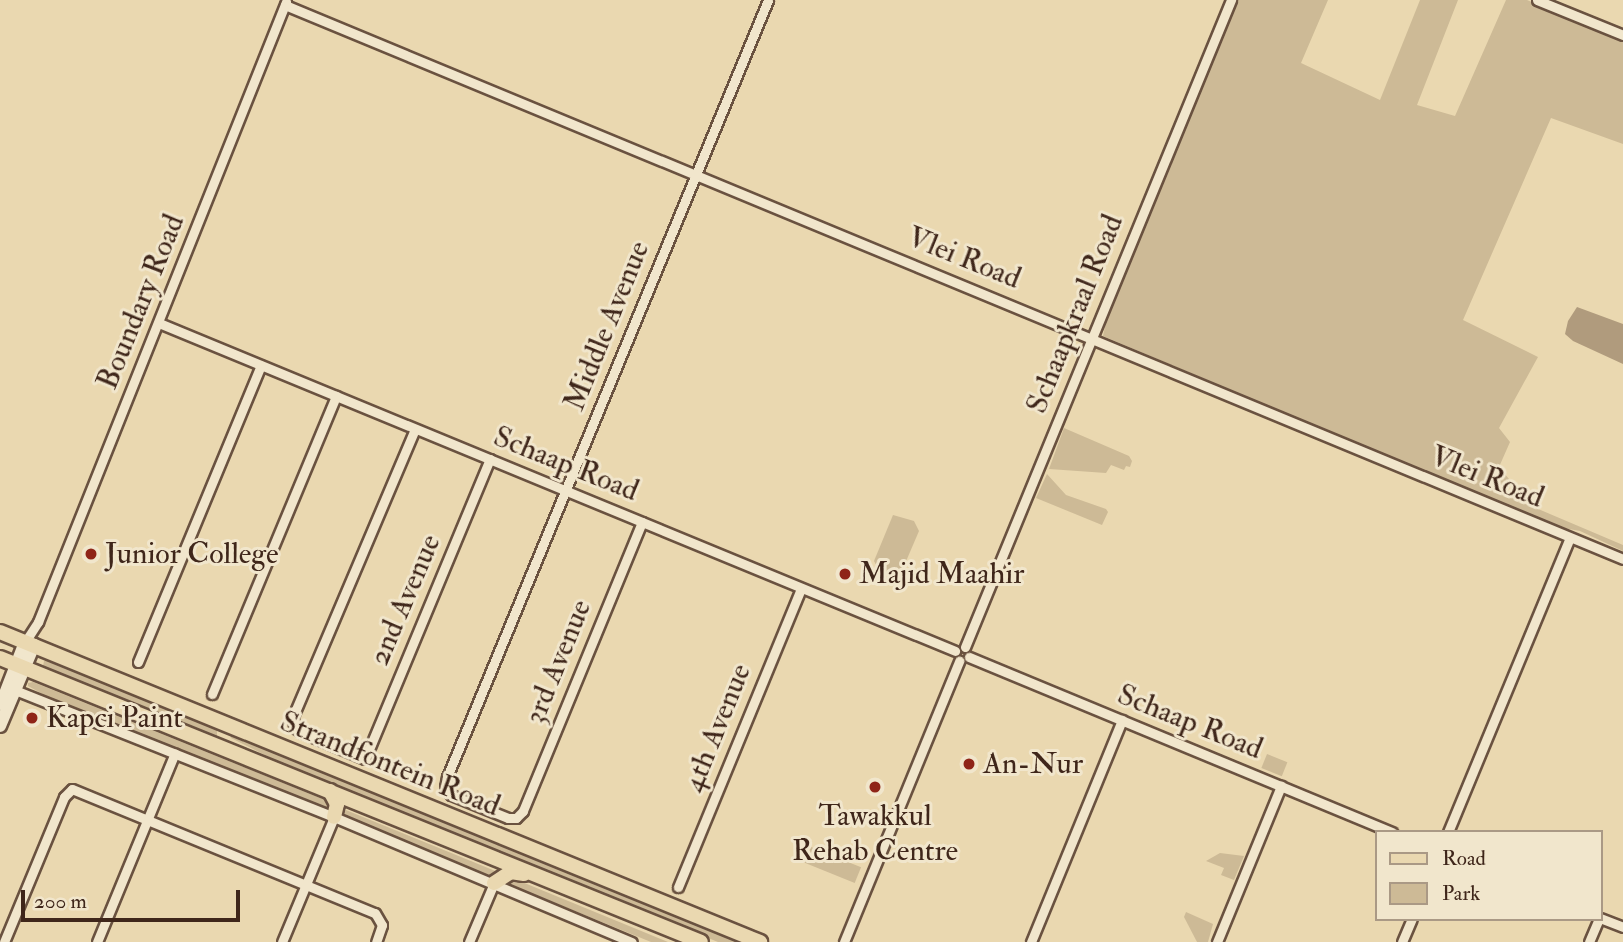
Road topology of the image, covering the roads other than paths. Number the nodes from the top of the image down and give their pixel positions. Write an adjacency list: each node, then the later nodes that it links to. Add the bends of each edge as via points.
1 (768, 0): 6 (street, Middle Avenue)
2 (1231, 0): 8 (street, Schaapkraal Road)
3 (1537, 0): 5 (street)
4 (286, 2): 6 (street, Vlei Road); 7 (street, Boundary Road)
5 (1623, 35)
6 (696, 174): 8 (street, Vlei Road); 13 (street, Middle Avenue)
7 (159, 323): 9 (street, Schaap Road); 19 (street, Boundary Road)
8 (1092, 338): 15 (street, Vlei Road); 20 (street, Schaapkraal Road)
9 (261, 365): 10 (street, Schaap Road); 22 (street)
10 (336, 396): 11 (street, Schaap Road); 25 (street)
11 (415, 429): 12 (street, Schaap Road); 12 (street, 2nd Avenue, via 293,720 301,733 365,759)
12 (490, 460): 13 (street, Schaap Road)
13 (566, 491): 14 (street, Schaap Road); 35 (street, Middle Avenue, via 445,787 452,795)
14 (642, 522): 17 (street, Schaap Road); 35 (street, 3rd Avenue, via 525,807)
15 (1570, 538): 16 (street, Vlei Road); 37 (street)
16 (1623, 559)
17 (801, 588): 20 (street, Schaap Road); 41 (street, 4th Avenue)
18 (0, 632): 19 (main road, Strandfontein Road)
19 (30, 644): 23 (street); 29 (main road, Strandfontein Road)
20 (961, 656): 27 (street, Schaap Road); 54 (street)
21 (0, 657): 23 (main road, Strandfontein Road)
22 (138, 662)
23 (21, 665): 24 (street); 26 (street); 32 (main road, Strandfontein Road)
24 (15, 690): 28 (street); 30 (street)
25 (212, 694)
26 (0, 705)
27 (1122, 720): 31 (street, Schaap Road); 55 (street)
28 (1, 721)
29 (225, 724): 32 (main road, via 222,734 226,739); 53 (main road, Strandfontein Road)
30 (176, 753): 33 (street); 34 (street)
31 (1281, 786): 36 (street, Schaap Road); 56 (street)
32 (323, 788): 33 (main road, via 337,804); 38 (main road, Strandfontein Road)
33 (334, 817): 39 (street); 40 (street)
34 (148, 818): 40 (street); 46 (street, via 77,790 67,792); 47 (street)
35 (516, 818)
36 (1387, 830)
37 (1449, 830)
38 (540, 876): 39 (main road, via 511,872); 52 (main road, Strandfontein Road)
39 (494, 883): 50 (street); 51 (street)
40 (306, 884): 48 (street); 49 (street, via 379,916 382,925)
41 (678, 887)
42 (1602, 919): 45 (street)
43 (1411, 921): 57 (street)
44 (1598, 921): 58 (street)
45 (1623, 927)
46 (4, 942)
47 (97, 942)
48 (282, 942)
49 (376, 942)
50 (469, 942)
51 (632, 942)
52 (701, 942)
53 (760, 942)
54 (844, 942)
55 (1031, 942)
56 (1217, 942)
57 (1402, 942)
58 (1589, 942)

